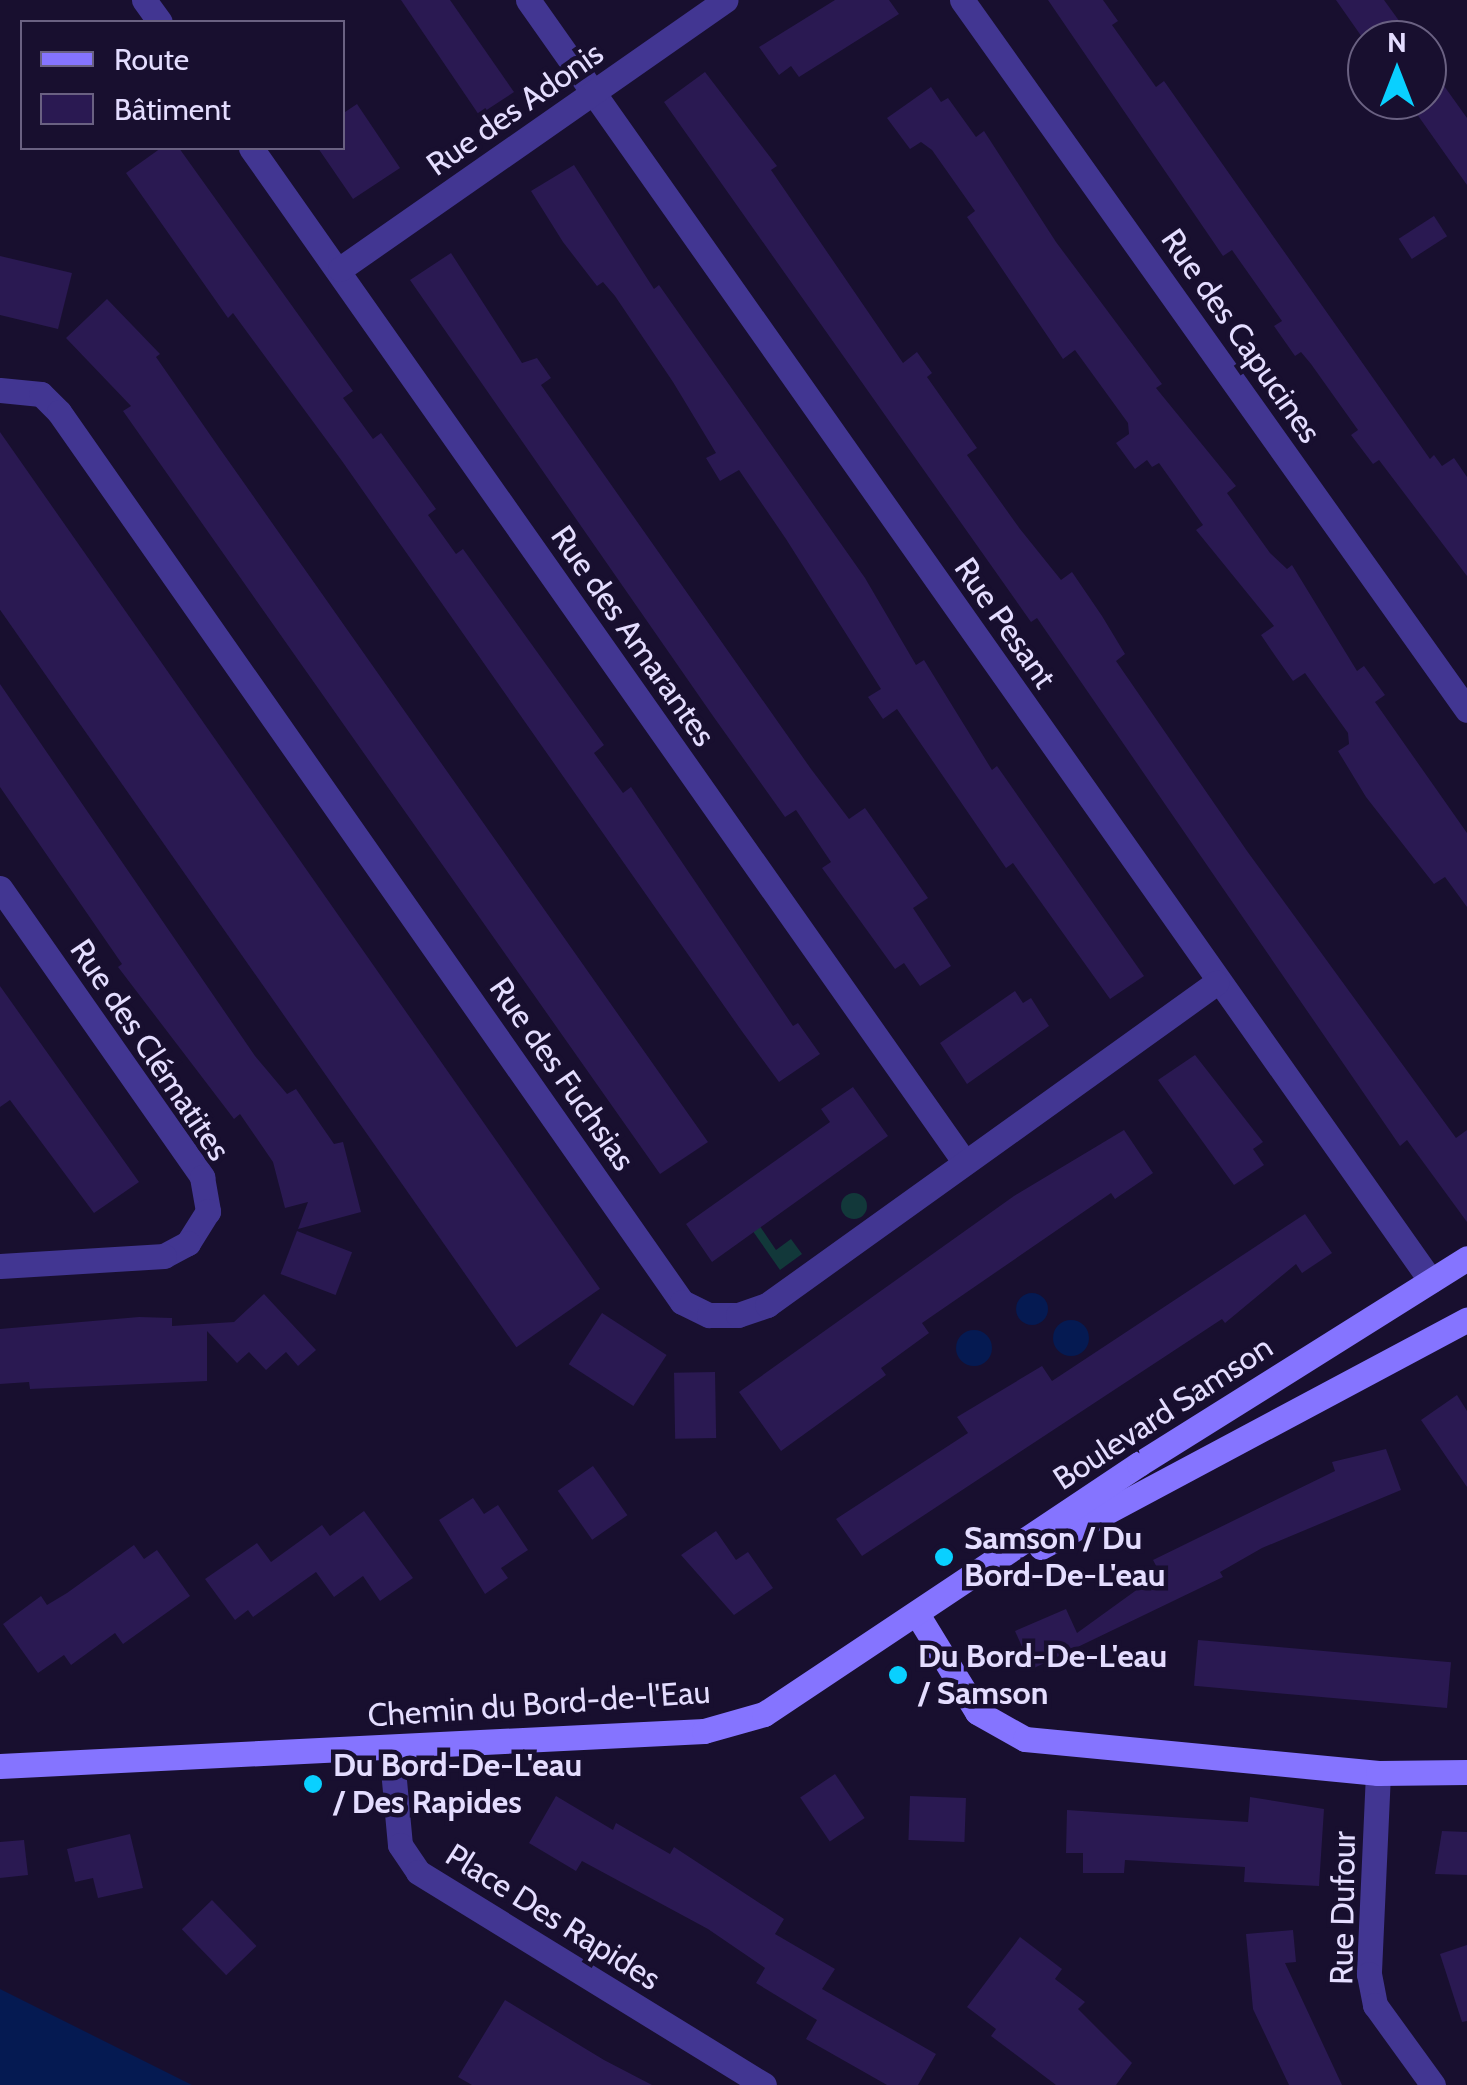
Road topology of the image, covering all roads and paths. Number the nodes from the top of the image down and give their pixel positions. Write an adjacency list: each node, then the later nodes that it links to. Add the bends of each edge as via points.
1 (528, 0): 4 (street, Rue Pesant)
2 (726, 0): 4 (street, Rue des Adonis)
3 (962, 0): 8 (street, Rue des Capucines)
4 (595, 94): 6 (street, Rue des Adonis); 10 (street, Rue Pesant)
5 (251, 150): 6 (street, Rue des Amarantes)
6 (340, 269): 11 (street, Rue des Amarantes)
7 (0, 390): 11 (street, Rue des Fuchsias, via 41,394 59,412 682,1302 708,1315 738,1315 767,1305)
8 (1467, 710)
9 (0, 888): 13 (street, Rue des Clématites, via 202,1177 208,1210 188,1243 164,1256)
10 (1216, 983): 11 (street, Rue des Fuchsias, via 1088,1080); 14 (street, Rue Pesant)
11 (963, 1160)
12 (1467, 1258): 14 (street, Boulevard Samson)
13 (0, 1266)
14 (1432, 1281): 16 (street, Boulevard Samson)
15 (1467, 1320): 16 (street, Boulevard Samson)
16 (917, 1614): 17 (street, Chemin du Bord-de-l'Eau, via 764,1714 704,1730); 20 (street, via 978,1712 1025,1738)
17 (391, 1748): 18 (street, Chemin du Bord-de-l'Eau); 21 (street, Place Des Rapides, via 400,1845 418,1872)
18 (0, 1766)
19 (1467, 1772): 20 (street)
20 (1378, 1773): 22 (street, Rue Dufour, via 1369,1974 1375,2005)
21 (764, 2085)
22 (1433, 2085)

